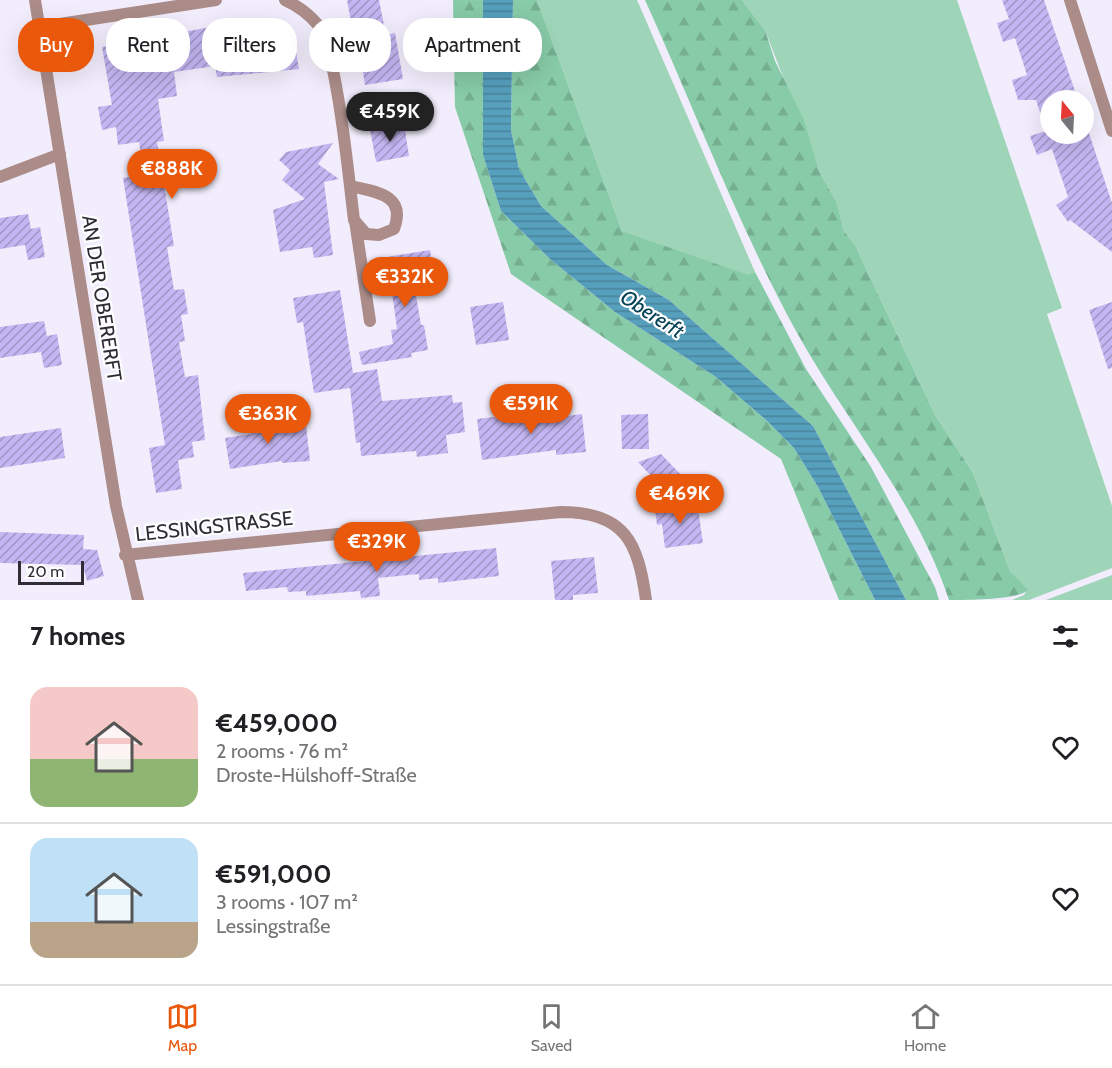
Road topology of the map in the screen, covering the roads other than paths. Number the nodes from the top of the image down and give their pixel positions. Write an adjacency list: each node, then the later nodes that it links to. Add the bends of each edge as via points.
1 (35, 0): 5 (street, AN DER OBERERFT)
2 (216, 0): 6 (street)
3 (285, 0): 11 (street, via 309,15 324,36)
4 (1070, 0): 8 (street)
5 (38, 18)
6 (94, 19)
7 (47, 72): 9 (street, AN DER OBERERFT)
8 (1112, 131)
9 (60, 154): 10 (street); 14 (street, AN DER OBERERFT)
10 (0, 177)
11 (350, 186): 12 (street); 12 (street, via 390,198 398,219 394,229 379,235 366,234)
12 (354, 220): 13 (street)
13 (370, 321)
14 (125, 555): 15 (street, AN DER OBERERFT); 16 (street, LESSINGSTRASSE, via 583,512 605,518 623,532 636,557)
15 (138, 600)
16 (646, 600)

